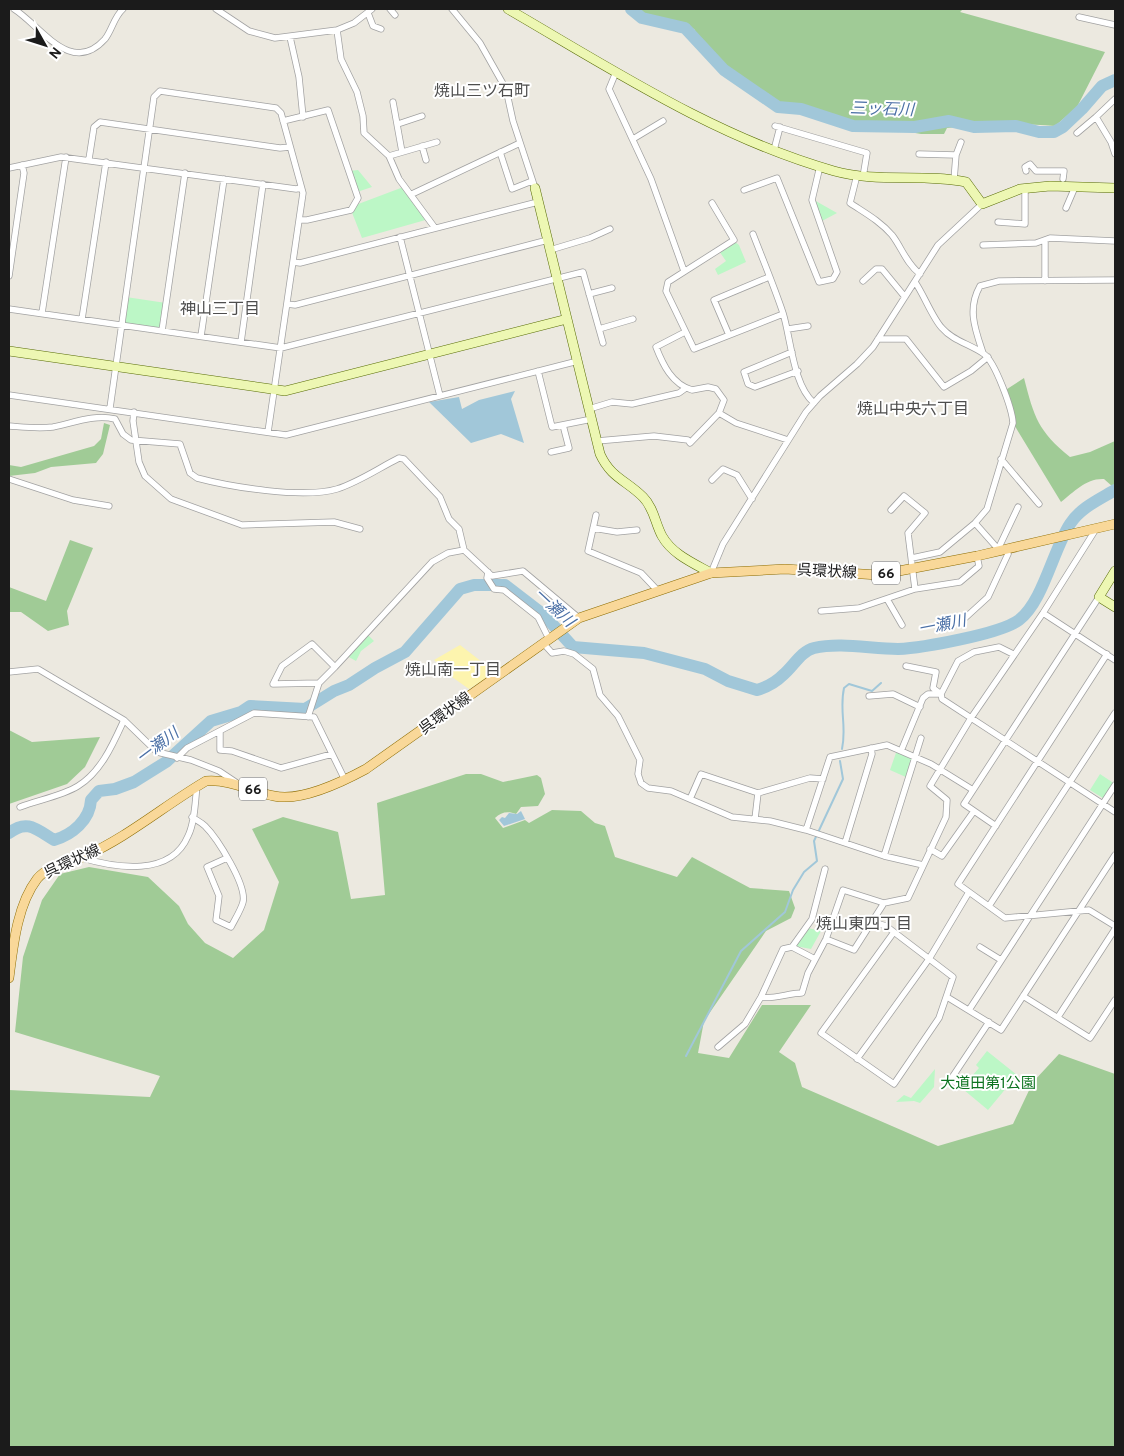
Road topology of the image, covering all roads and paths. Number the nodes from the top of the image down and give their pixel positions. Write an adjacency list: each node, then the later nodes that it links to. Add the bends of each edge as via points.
1 (14, 9): 2 (street, via 27,16 55,44 67,51 81,53 106,38)
2 (123, 9)
3 (216, 9): 13 (street, via 259,35)
4 (390, 9): 8 (street)
5 (452, 9): 29 (street, via 480,43 506,89)
6 (508, 9): 14 (street)
7 (370, 11): 11 (street, via 373,26); 12 (street)
8 (395, 15)
9 (1079, 17): 10 (street)
10 (1115, 25)
11 (381, 29)
12 (337, 30): 13 (street); 38 (street, via 341,59 357,92 364,133)
13 (290, 37): 18 (street)
14 (616, 72): 25 (street, via 609,89); 32 (street, via 686,111)
15 (1115, 99): 19 (street)
16 (393, 102): 22 (street)
17 (422, 116): 22 (street)
18 (303, 117): 20 (street); 65 (street, via 328,110 358,198 351,210)
19 (1096, 118): 24 (street); 28 (street)
20 (283, 121): 23 (street, via 276,108 160,91 154,97); 31 (street)
21 (663, 121): 25 (street)
22 (398, 124): 33 (street)
23 (149, 129): 31 (street); 40 (street, via 100,122 94,128); 45 (street)
24 (1077, 133)
25 (633, 139): 77 (street)
26 (437, 142): 30 (street)
27 (961, 142): 37 (street)
28 (1113, 142): 36 (street)
29 (520, 143): 34 (street); 54 (street)
30 (422, 146): 33 (street); 41 (street)
31 (290, 147): 56 (street)
32 (774, 150): 44 (street); 49 (street, via 778,126 866,153)
33 (402, 152): 38 (street)
34 (500, 152): 54 (street, via 512,189); 60 (street)
35 (919, 154): 37 (street)
36 (1115, 154)
37 (956, 155): 52 (street)
38 (389, 156): 60 (street, via 399,179)
39 (66, 157): 40 (street); 43 (street); 92 (street)
40 (89, 159): 42 (street)
41 (426, 160)
42 (106, 162): 45 (street); 95 (street)
43 (22, 165): 46 (street); 80 (street, via 24,174)
44 (820, 166): 49 (street); 59 (street, via 812,200 837,272 833,279 819,282 778,178)
45 (144, 167): 48 (street); 98 (street)
46 (9, 168)
47 (1026, 171): 51 (street, via 1025,167 1030,164 1036,171 1064,171)
48 (185, 173): 50 (street); 102 (street)
49 (860, 176): 52 (street); 78 (street, via 850,204 878,221)
50 (224, 179): 53 (street); 105 (street)
51 (1063, 179)
52 (954, 180): 63 (street, via 966,182)
53 (263, 184): 56 (street); 107 (street)
54 (534, 185): 61 (street)
55 (1075, 187): 57 (street); 58 (street); 64 (street)
56 (301, 188): 65 (street)
57 (1025, 188): 63 (street); 66 (street, via 1025,224)
58 (1115, 188)
59 (744, 190)
60 (412, 194): 67 (street)
61 (538, 202): 67 (street); 71 (street)
62 (712, 203): 77 (street, via 734,240)
63 (982, 204): 78 (street, via 938,245)
64 (1066, 208)
65 (299, 220): 76 (street)
66 (998, 222)
67 (435, 228): 70 (street)
68 (610, 229): 75 (street)
69 (753, 234): 81 (street)
70 (400, 237): 76 (street, via 300,263); 79 (street)
71 (548, 240): 75 (street); 79 (street)
72 (1045, 240): 73 (street); 74 (street); 85 (street)
73 (1115, 241)
74 (983, 245)
75 (550, 250): 82 (street)
76 (293, 262): 90 (street)
77 (684, 271): 103 (street, via 668,282 666,291)
78 (920, 274): 86 (street)
79 (410, 275): 90 (street, via 295,305); 93 (street)
80 (9, 276)
81 (770, 277): 94 (street); 104 (street, via 714,300)
82 (557, 278): 88 (street, via 583,272); 93 (street); 96 (street)
83 (1115, 280): 85 (street)
84 (863, 281): 89 (street, via 876,269 882,269)
85 (1045, 281): 113 (street, via 999,281 980,286 974,299 972,321)
86 (915, 282): 89 (street); 113 (street, via 942,328)
87 (612, 288): 88 (street)
88 (589, 294): 100 (street)
89 (905, 297): 106 (street)
90 (287, 304): 109 (street)
91 (9, 308): 92 (street)
92 (42, 313): 95 (street)
93 (419, 313): 109 (street); 112 (street)
94 (783, 314): 101 (street); 104 (street)
95 (82, 319): 98 (street)
96 (567, 319): 112 (street); 114 (street)
97 (633, 320): 100 (street)
98 (122, 325): 102 (street); 115 (street)
99 (808, 326): 101 (street)
100 (599, 329): 108 (street)
101 (788, 330): 111 (street)
102 (162, 331): 105 (street)
103 (684, 332): 104 (street, via 694,349); 118 (street, via 656,347 670,375)
104 (729, 335)
105 (201, 336): 107 (street)
106 (878, 339): 113 (street, via 906,339 944,386 971,371); 122 (street, via 858,364)
107 (241, 342): 109 (street)
108 (603, 342)
109 (281, 348): 119 (street)
110 (9, 351): 115 (street)
111 (792, 352): 117 (street); 117 (street, via 744,372 748,384 755,387)
112 (429, 354): 119 (street, via 285,392); 121 (street)
113 (985, 355): 135 (street, via 993,362 1012,412 1013,423)
114 (578, 360): 116 (street); 124 (street)
115 (116, 367): 119 (street); 123 (street)
116 (538, 371): 121 (street); 128 (street, via 552,427)
117 (798, 372): 122 (street, via 806,396)
118 (686, 388): 124 (street, via 679,393 632,404 612,402); 126 (street, via 716,389 724,400)
119 (275, 390): 130 (street)
120 (9, 395): 123 (street)
121 (440, 396): 130 (street, via 286,435)
122 (814, 403): 131 (street)
123 (110, 408): 125 (street)
124 (589, 409): 127 (street)
125 (134, 412): 130 (street); 133 (street)
126 (719, 413): 131 (street, via 736,423); 132 (street, via 690,443 679,438 654,436)
127 (592, 419): 128 (street); 132 (street)
128 (563, 425): 134 (street, via 569,448)
129 (9, 426): 133 (street, via 52,427 74,421 115,419 124,434)
130 (268, 432)
131 (788, 440): 140 (street)
132 (597, 441): 159 (street, via 606,466 651,507 668,544 678,554)
133 (136, 442): 149 (street, via 145,476 171,499 242,525 334,522); 153 (street, via 180,444 190,473 197,478 251,489 297,492 337,489 399,458 404,459 440,498 449,519 459,528)
134 (552, 452)
135 (1001, 459): 141 (street); 146 (street, via 986,509)
136 (9, 479): 142 (street, via 73,500)
137 (712, 480): 140 (street, via 723,468 737,475)
138 (908, 490): 139 (street)
139 (904, 496): 144 (street); 156 (street, via 925,513 908,534)
140 (752, 499): 159 (street, via 723,544)
141 (1039, 504)
142 (109, 506)
143 (1018, 507): 152 (street)
144 (891, 510)
145 (596, 515): 148 (street)
146 (975, 522): 152 (street); 156 (street, via 940,552)
147 (1115, 524): 150 (main road, 呉環状線 / 66)
148 (593, 528): 151 (street, via 617,532); 162 (street, via 588,551 641,573)
149 (360, 529)
150 (1096, 529): 152 (main road, 呉環状線 / 66); 167 (street)
151 (637, 530)
152 (999, 548): 155 (main road, 呉環状線 / 66)
153 (464, 550): 158 (street); 177 (street, via 448,552 432,562)
154 (1008, 554): 169 (street, via 988,597)
155 (977, 556): 157 (main road, 呉環状線 / 66); 161 (street, via 979,566 960,582)
156 (912, 558): 157 (street)
157 (913, 569): 159 (main road, 呉環状線 / 66, via 878,574 785,569); 161 (street)
158 (488, 572): 168 (street, via 492,576 501,576 523,571); 172 (street, via 487,578 494,589 504,590 538,617)
159 (711, 573): 162 (main road, 呉環状線 / 66)
160 (1114, 575): 163 (street)
161 (915, 588): 164 (street)
162 (658, 591): 168 (main road, 呉環状線 / 66)
163 (1099, 597): 165 (street); 171 (street)
164 (887, 599): 166 (street, via 859,608); 170 (street)
165 (1115, 607)
166 (821, 612)
167 (1043, 613): 171 (street); 173 (street)
168 (580, 618): 172 (main road, 呉環状線 / 66)
169 (965, 618)
170 (902, 625)
171 (1075, 634): 174 (street); 189 (street)
172 (548, 640): 198 (main road, 呉環状線 / 66, via 366,769); 205 (street, via 552,653 564,651 574,654 593,669 600,696 618,716 640,760 638,774 641,783 648,788 661,788)
173 (1013, 654): 180 (street, via 999,647 974,652 958,661); 185 (street)
174 (1107, 654): 175 (street); 195 (street)
175 (1115, 660)
176 (906, 666): 180 (street, via 936,672 933,688)
177 (335, 667): 179 (street); 179 (street, via 312,644 282,666 273,684)
178 (9, 672): 186 (street, via 38,669)
179 (319, 684): 184 (street)
180 (941, 694): 182 (street, via 928,694); 185 (street, via 942,699)
181 (869, 696): 182 (street, via 893,694)
182 (920, 707): 191 (street)
183 (1115, 713): 199 (street)
184 (308, 716): 187 (street, via 254,713); 192 (street, via 314,717)
185 (971, 718): 189 (street); 196 (street)
186 (124, 720): 193 (street, via 157,752); 207 (street, via 111,749 84,781)
187 (220, 732): 192 (street, via 220,750 281,768); 193 (street, via 187,748)
188 (921, 738): 194 (street)
189 (1005, 740): 195 (street); 203 (street)
190 (871, 748): 191 (street, via 887,745); 197 (street, via 830,757); 214 (street, via 872,754)
191 (901, 752): 194 (street)
192 (332, 754): 198 (street)
193 (177, 758): 202 (street, via 219,771)
194 (914, 758): 196 (street); 217 (street)
195 (1037, 761): 199 (street); 212 (street)
196 (940, 769): 203 (street); 215 (street, via 930,786 947,800 946,817)
197 (823, 779): 204 (street, via 810,778); 213 (street)
198 (345, 780): 202 (main road, 呉環状線 / 66, via 299,795 276,796)
199 (1070, 782): 206 (street); 224 (street)
200 (1115, 785): 206 (street)
201 (197, 786): 202 (main road, 呉環状線 / 66, via 220,780); 210 (street); 218 (main road, 呉環状線 / 66, via 106,845)
202 (243, 786)
203 (973, 790): 208 (street, via 964,804)
204 (758, 793): 205 (street, via 701,774); 211 (street)
205 (690, 799): 211 (street, via 732,817)
206 (1103, 804): 209 (street); 226 (street)
207 (20, 807)
208 (974, 811): 212 (street); 215 (street, via 942,856)
209 (1115, 812)
210 (192, 817): 218 (street, via 190,834 184,843 176,853 159,864 96,863); 219 (street, via 203,824)
211 (755, 819): 213 (street)
212 (996, 826): 222 (street, via 958,884)
213 (812, 832): 214 (street)
214 (845, 843): 217 (street)
215 (930, 850): 220 (street)
216 (1115, 855): 225 (street)
217 (884, 856): 220 (street)
218 (80, 857): 236 (main road, 呉環状線 / 66, via 38,878 28,894 17,928)
219 (227, 858): 219 (street, via 242,888 244,900 231,926 216,920 219,896 207,867)
220 (923, 865): 223 (street, via 908,898)
221 (825, 868): 231 (street, via 812,919)
222 (969, 892): 224 (street); 233 (street)
223 (884, 903): 227 (street); 230 (street, via 843,890)
224 (989, 906): 226 (street, via 1005,918)
225 (1078, 911): 226 (street); 228 (street, via 1089,910); 237 (street)
226 (1030, 916): 235 (street)
227 (873, 922): 229 (street); 230 (street, via 854,950)
228 (1115, 928): 242 (street)
229 (894, 932): 233 (street); 245 (street, via 821,1032)
230 (826, 940): 234 (street)
231 (792, 947): 234 (street); 238 (street, via 782,949)
232 (980, 947): 235 (street)
233 (930, 959): 239 (street, via 953,977); 245 (street)
234 (815, 960): 238 (street, via 802,993)
235 (1001, 960): 241 (street)
236 (9, 978)
237 (1023, 996): 242 (street); 243 (street, via 1001,1030)
238 (761, 997): 244 (street, via 746,1024)
239 (947, 997): 241 (street); 245 (street, via 939,1018 894,1084)
240 (1115, 1000): 242 (street, via 1090,1038)
241 (969, 1010): 243 (street)
242 (1058, 1017)
243 (989, 1022): 246 (street, via 951,1079)
244 (718, 1047)
245 (857, 1059)
246 (958, 1085)

